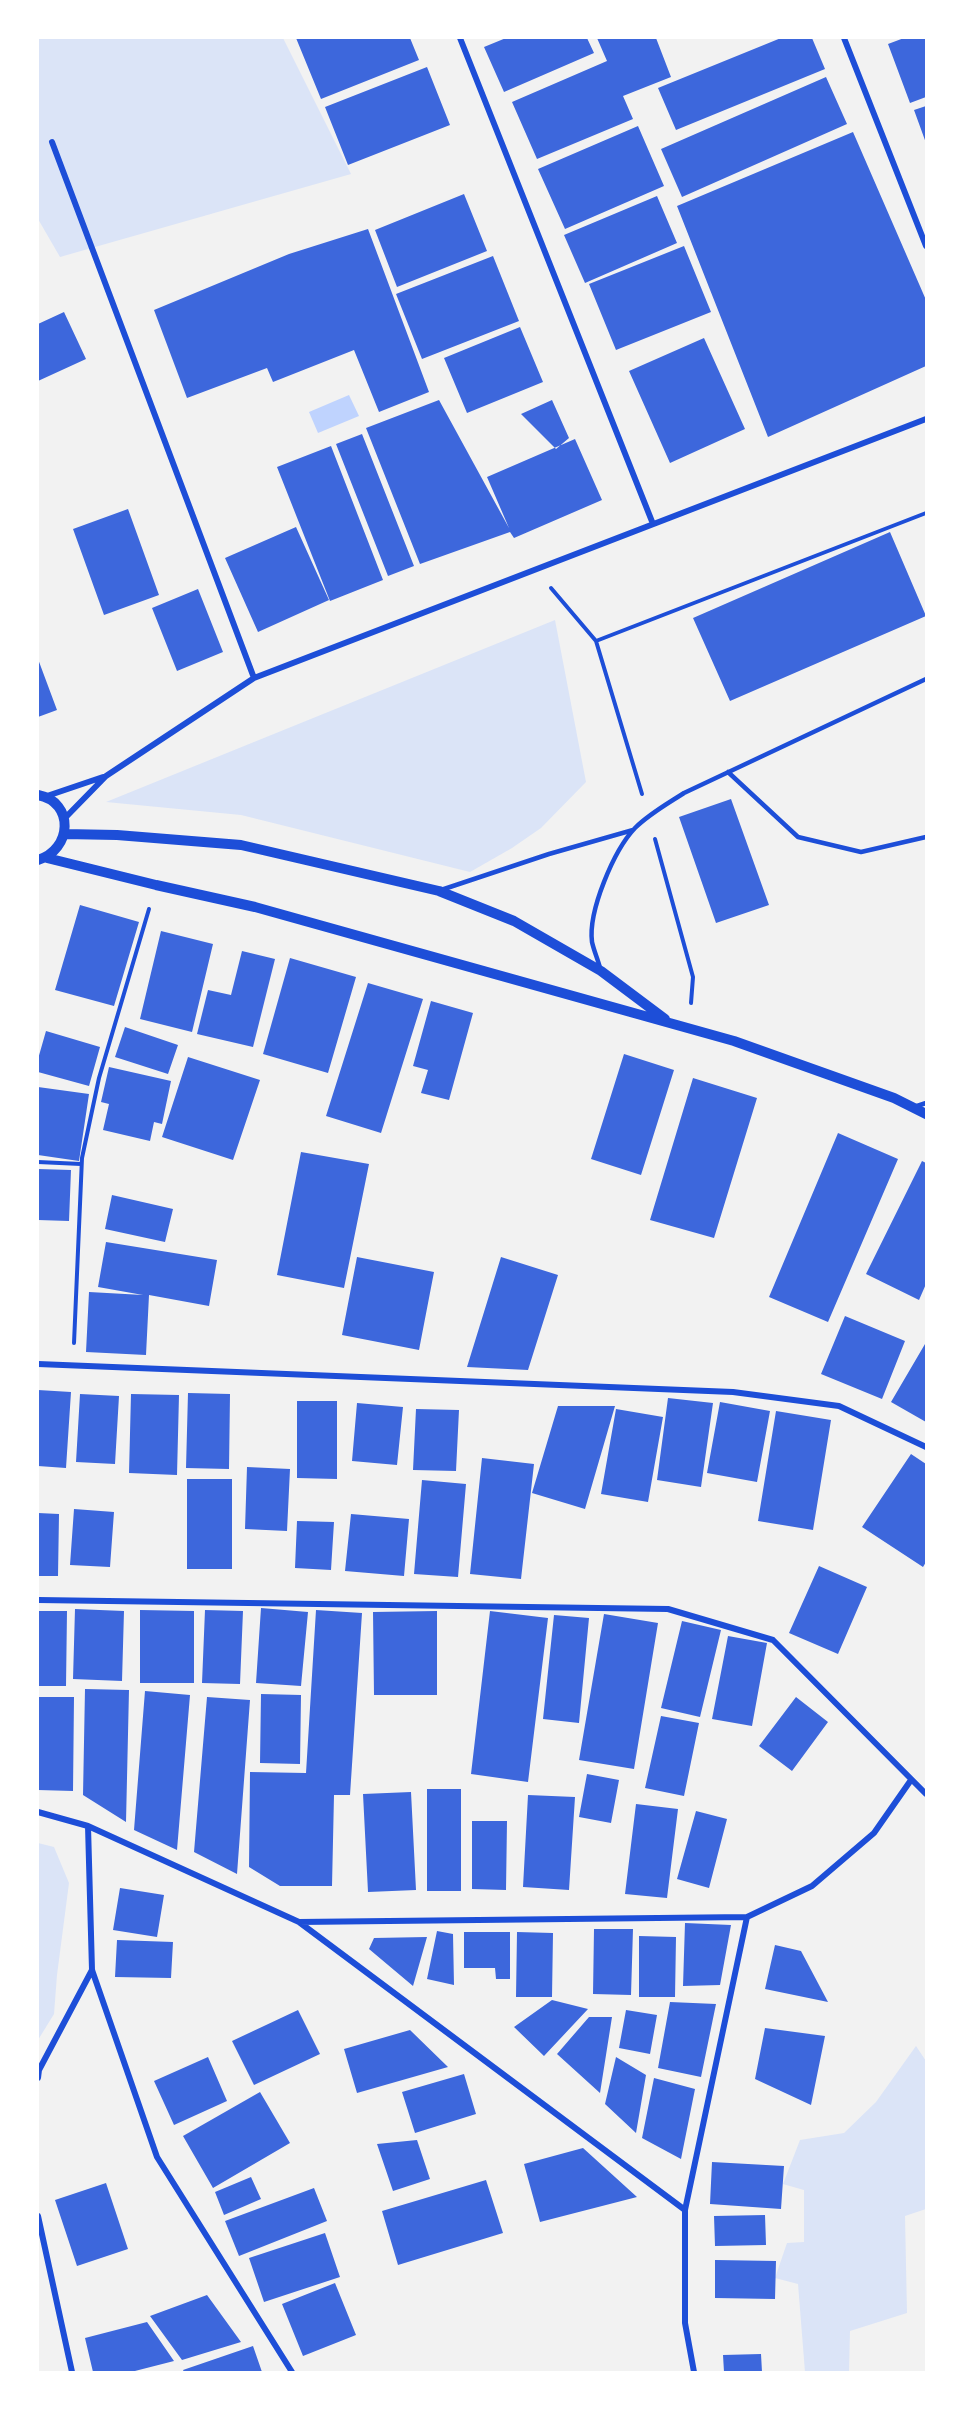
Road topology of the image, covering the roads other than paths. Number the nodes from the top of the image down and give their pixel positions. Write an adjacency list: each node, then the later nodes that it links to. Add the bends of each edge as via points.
1 (460, 38): 6 (street)
2 (844, 38): 4 (street)
3 (52, 142): 7 (street)
4 (927, 246)
5 (927, 419): 6 (street)
6 (653, 524): 7 (street)
7 (254, 678): 10 (street)
8 (927, 679): 9 (lane)
9 (728, 772): 13 (lane, via 684,793); 15 (lane, via 798,837 861,852)
10 (106, 776): 11 (street); 12 (street)
11 (41, 796): 12 (street, via 57,806)
12 (64, 819): 14 (street)
13 (633, 830): 17 (lane); 18 (lane, via 602,882 594,912 592,941)
14 (64, 834): 16 (street, via 58,848); 17 (street, via 241,845)
15 (927, 837)
16 (42, 859): 19 (street, via 255,907)
17 (439, 891): 18 (street, via 514,921)
18 (601, 971): 19 (street)
19 (670, 1023): 21 (street, via 734,1041)
20 (927, 1103): 21 (lane)
21 (915, 1107): 22 (street)
22 (927, 1114)
23 (38, 1364): 24 (street, via 734,1392 839,1406)
24 (927, 1447)
25 (38, 1600): 26 (street, via 668,1609 773,1640)
26 (911, 1780): 27 (street); 30 (street, via 874,1833 812,1886)
27 (927, 1794)
28 (38, 1812): 29 (street)
29 (88, 1826): 31 (street); 32 (street)
30 (747, 1917): 31 (street); 34 (street)
31 (299, 1922): 34 (street)
32 (92, 1970): 33 (street); 37 (street, via 158,2157)
33 (38, 2078)
34 (685, 2210): 38 (street, via 685,2323)
35 (38, 2216): 36 (street)
36 (72, 2373)
37 (292, 2373)
38 (694, 2373)

